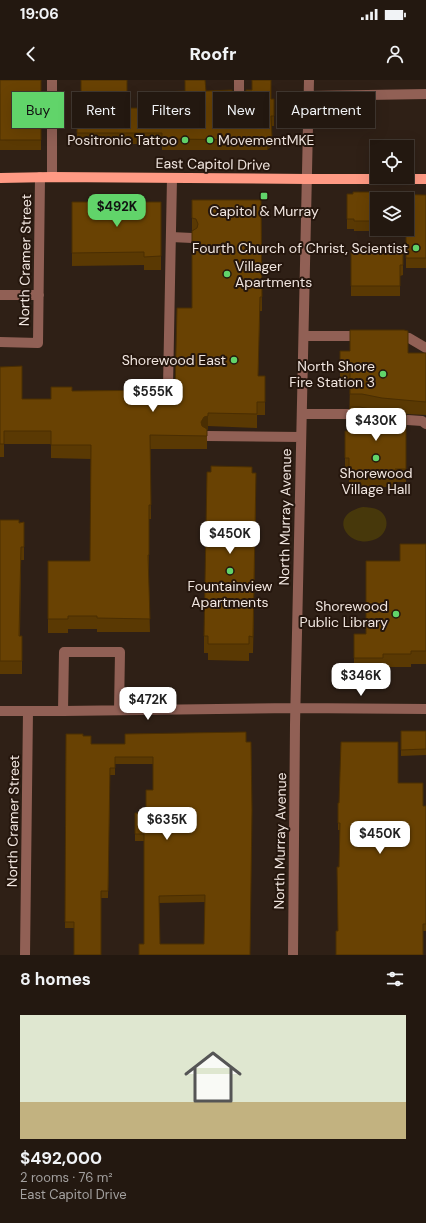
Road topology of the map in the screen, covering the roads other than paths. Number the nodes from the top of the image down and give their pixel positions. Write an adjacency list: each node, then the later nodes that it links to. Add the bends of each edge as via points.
1 (52, 80): 10 (street)
2 (239, 80): 4 (street)
3 (309, 80): 5 (street, North Murray Avenue)
4 (239, 92)
5 (308, 92)
6 (426, 94): 7 (street)
7 (375, 95)
8 (308, 128): 13 (street, North Murray Avenue)
9 (40, 176): 10 (main road, East Capitol Drive); 11 (main road, East Capitol Drive); 18 (street, North Cramer Street)
10 (52, 176): 12 (main road, East Capitol Drive)
11 (0, 178)
12 (172, 178): 13 (main road, East Capitol Drive); 16 (street)
13 (307, 179): 14 (main road, East Capitol Drive); 19 (street, North Murray Avenue)
14 (426, 179)
15 (192, 238): 16 (street)
16 (168, 239): 24 (street)
17 (0, 295): 18 (street)
18 (39, 295): 22 (street, North Cramer Street, via 38,343)
19 (304, 336): 20 (street); 25 (street, North Murray Avenue)
20 (371, 336)
21 (386, 336): 23 (street, via 409,338)
22 (0, 342)
23 (426, 348)
24 (168, 387)
25 (302, 414): 26 (street, via 361,414 422,421); 28 (street, North Murray Avenue)
26 (426, 424)
27 (207, 436): 28 (street)
28 (301, 437): 29 (street, North Murray Avenue)
29 (295, 708): 30 (street); 31 (street); 36 (street, North Murray Avenue)
30 (426, 709)
31 (119, 710): 34 (street); 34 (street, via 120,652 64,652)
32 (0, 711): 33 (street)
33 (28, 711): 34 (street); 35 (street, North Cramer Street)
34 (63, 711)
35 (25, 955)
36 (293, 955)

